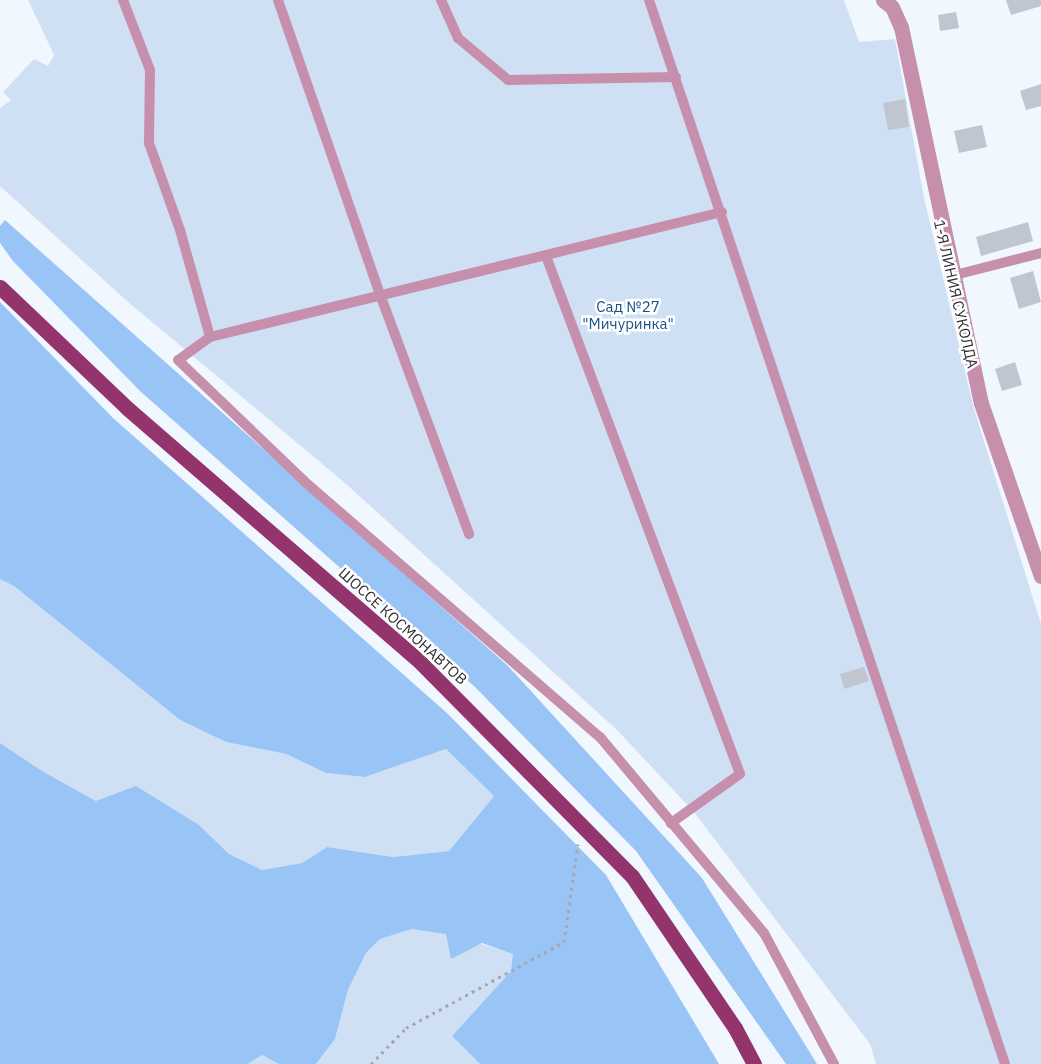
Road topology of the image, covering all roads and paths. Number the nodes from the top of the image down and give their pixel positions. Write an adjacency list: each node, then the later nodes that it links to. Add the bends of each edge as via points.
1 (123, 0): 13 (lane, via 150,70 149,142 180,230)
2 (278, 0): 12 (lane)
3 (441, 0): 6 (lane, via 458,38 508,80)
4 (649, 0): 6 (lane)
5 (890, 2): 10 (street, 1-Я ЛИНИЯ СУКОЛДА, via 901,27)
6 (676, 77): 7 (lane)
7 (722, 212): 9 (lane); 21 (lane)
8 (1041, 254): 10 (lane)
9 (546, 256): 12 (lane); 16 (lane, via 740,774)
10 (951, 276): 15 (street, 1-Я ЛИНИЯ СУКОЛДА, via 981,403)
11 (0, 287): 17 (main road, ШОССЕ КОСМОНАВТОВ, via 127,408 420,662)
12 (381, 297): 13 (lane); 14 (lane)
13 (210, 337): 16 (lane, via 178,360 304,481 600,737)
14 (469, 534)
15 (1041, 576)
16 (671, 823): 20 (lane, via 764,933)
17 (581, 824): 18 (path, via 564,942 406,1028); 19 (main road, ШОССЕ КОСМОНАВТОВ, via 632,876 735,1028)
18 (371, 1064)
19 (754, 1064)
20 (834, 1064)
21 (1005, 1064)

